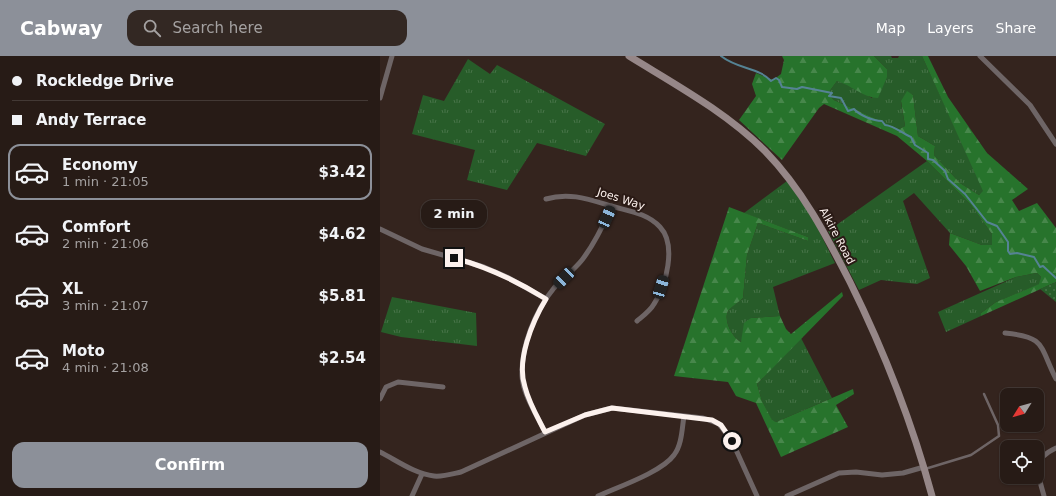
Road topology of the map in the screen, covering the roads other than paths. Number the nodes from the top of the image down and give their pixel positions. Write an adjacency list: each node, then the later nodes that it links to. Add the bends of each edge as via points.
1 (392, 56): 4 (street)
2 (629, 56): 20 (main road, Alkire Road, via 712,108 740,129 764,150 796,187 832,246 874,334 898,392)
3 (980, 56): 5 (street, via 1030,105)
4 (380, 98)
5 (1056, 144)
6 (546, 199): 7 (street, Joes Way, via 558,195 572,195)
7 (612, 206): 9 (street, via 598,238 582,260); 10 (street, Joes Way, via 640,214 652,221 665,234 670,253 658,298 649,311)
8 (380, 229): 9 (street, via 422,249 495,272)
9 (546, 299): 17 (street, via 526,345 522,376 528,396)
10 (637, 321)
11 (1005, 333): 12 (street, via 1034,338 1041,346)
12 (1056, 379)
13 (443, 387): 15 (street, via 398,382 386,387)
14 (984, 394): 20 (lane, via 998,425 999,436 971,455)
15 (380, 398)
16 (684, 416): 17 (street, via 612,408 585,415); 23 (street, via 679,444 670,459 656,469); 24 (street, via 703,418 719,424 726,432)
17 (545, 432): 21 (street, via 461,472 435,476)
18 (1056, 448): 27 (street, via 1045,453 1038,465)
19 (380, 452): 21 (street)
20 (924, 468): 25 (street, via 882,475 839,473); 26 (main road, Alkire Road)
21 (422, 474): 22 (street)
22 (412, 496)
23 (598, 496)
24 (757, 496)
25 (788, 496)
26 (932, 496)
27 (1044, 496)

